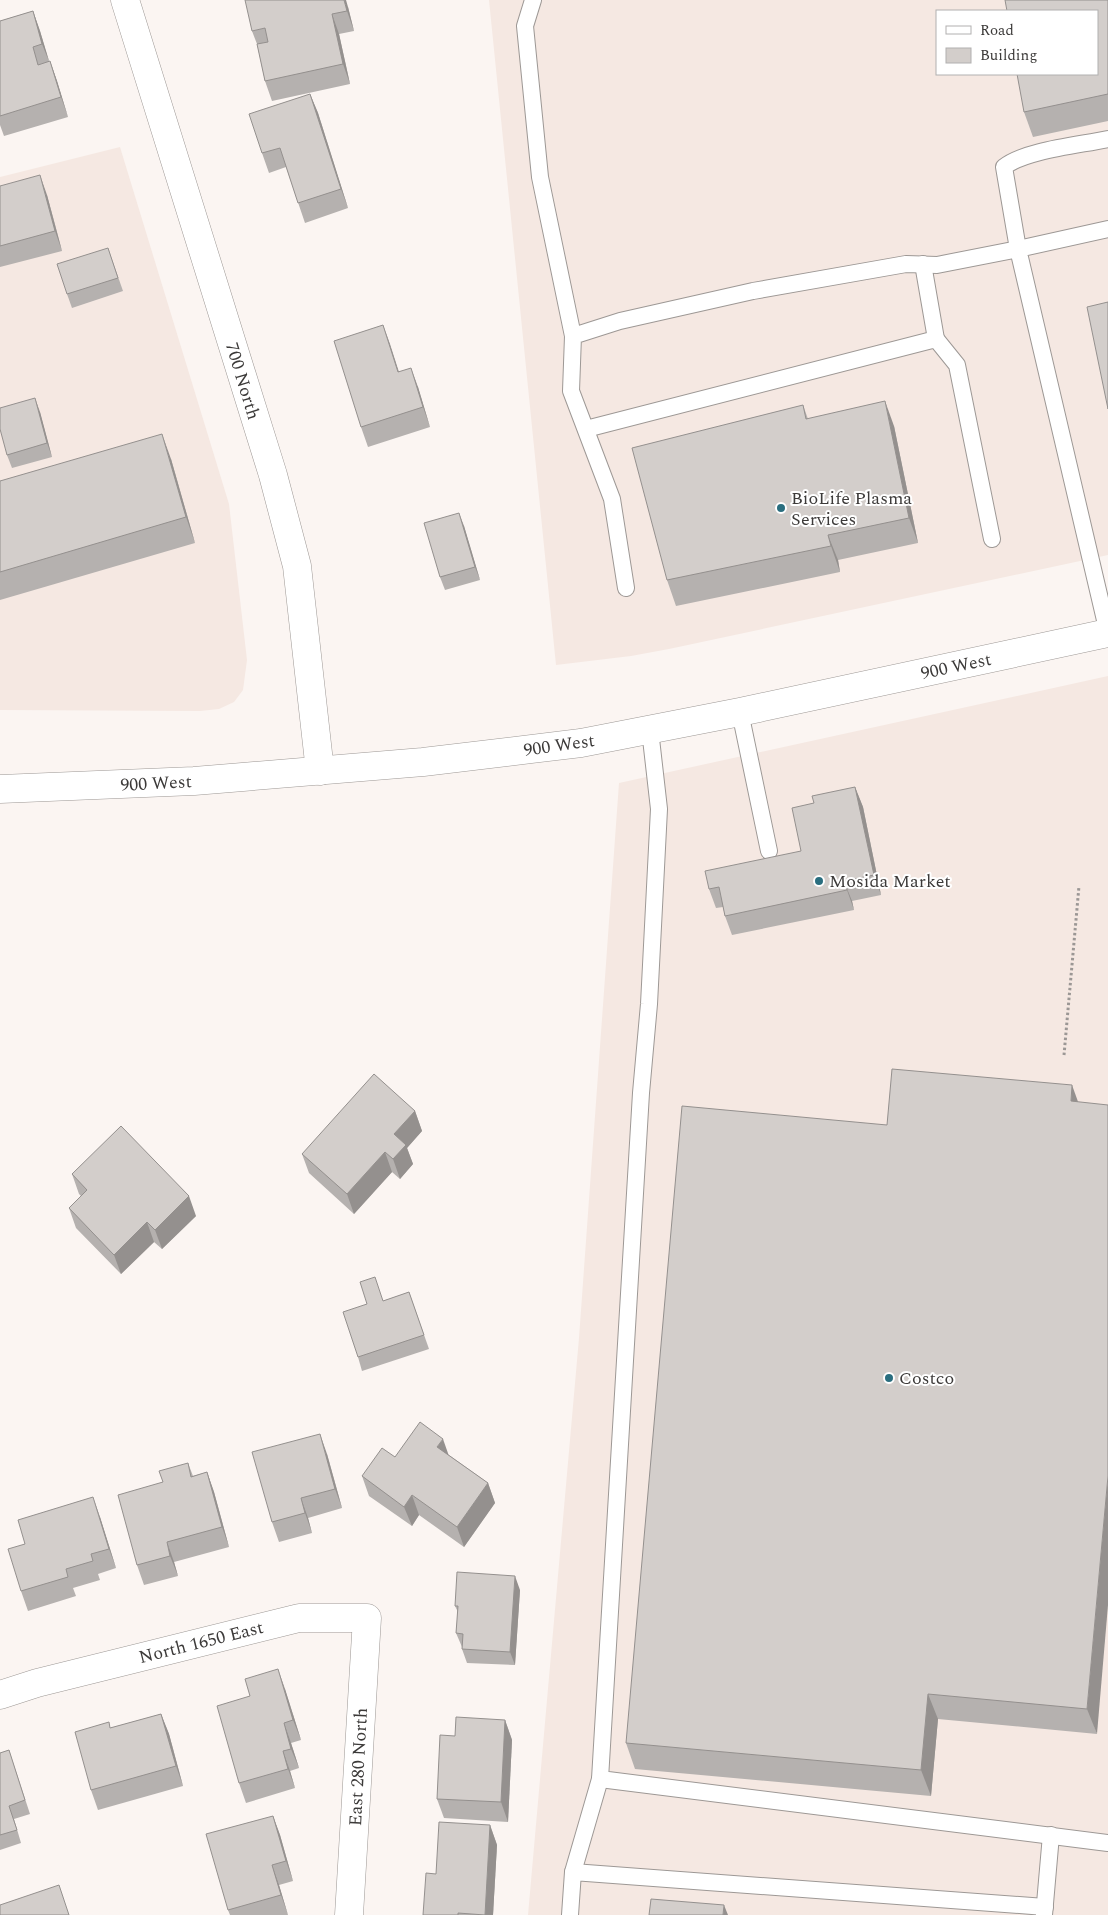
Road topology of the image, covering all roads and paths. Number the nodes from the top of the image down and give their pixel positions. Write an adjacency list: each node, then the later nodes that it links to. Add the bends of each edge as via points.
1 (126, 0): 15 (street, 700 North, via 297,566)
2 (533, 0): 7 (lane, via 525,26 540,178)
3 (1108, 139): 5 (lane, via 1030,155 1012,161 1004,168)
4 (1108, 229): 5 (lane)
5 (1018, 249): 6 (lane); 12 (lane)
6 (923, 264): 7 (lane, via 906,264 753,291 620,321); 8 (lane)
7 (573, 336): 9 (lane, via 571,391)
8 (936, 339): 9 (lane); 10 (lane, via 957,365)
9 (586, 429): 11 (lane, via 612,499)
10 (992, 539)
11 (626, 588)
12 (1108, 633): 13 (street, 900 West)
13 (740, 712): 14 (street, 900 West); 17 (lane)
14 (650, 730): 15 (street, 900 West, via 580,743); 22 (lane, via 659,809)
15 (320, 771): 16 (street, 900 West, via 194,781)
16 (0, 789)
17 (769, 851)
18 (1079, 886): 19 (path)
19 (1064, 1055)
20 (367, 1618): 21 (street, North 1650 East, via 299,1618); 27 (street, East 280 North)
21 (0, 1695)
22 (600, 1780): 23 (lane); 25 (lane)
23 (1051, 1835): 24 (lane); 26 (lane)
24 (1108, 1842)
25 (573, 1872): 26 (lane); 28 (lane)
26 (1044, 1911)
27 (349, 1915)
28 (570, 1915)

